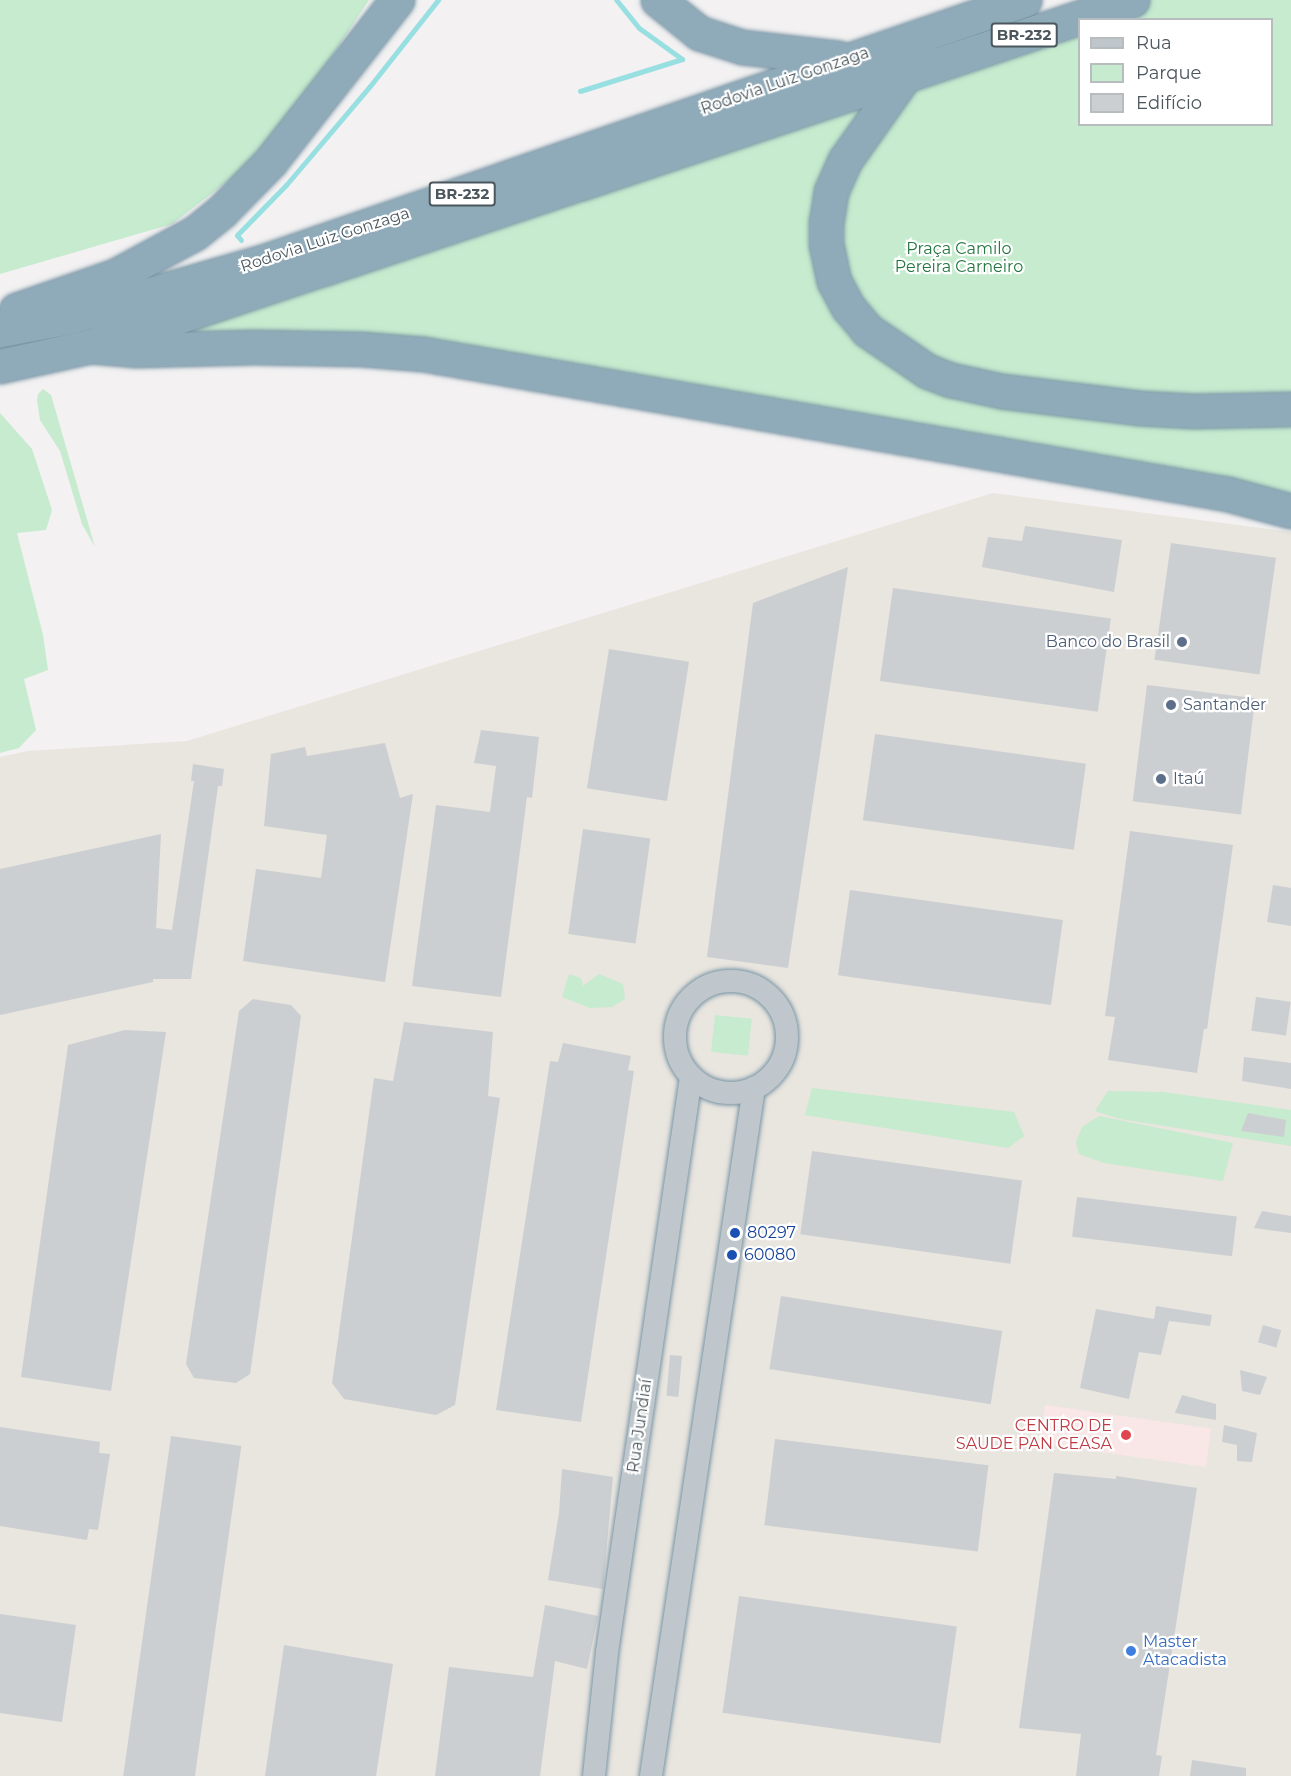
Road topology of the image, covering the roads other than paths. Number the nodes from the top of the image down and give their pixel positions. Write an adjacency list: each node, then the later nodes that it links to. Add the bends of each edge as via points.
1 (397, 0): 7 (highway, via 270,162 195,233 115,276)
2 (658, 0): 5 (highway, via 699,33 742,46)
3 (1024, 0): 5 (highway, Rodovia Luiz Gonzaga / BR-232)
4 (1132, 0): 6 (highway, BR-232)
5 (849, 58): 8 (highway, Rodovia Luiz Gonzaga / BR-232, via 265,261 70,317)
6 (911, 72): 9 (highway, Rodovia Luiz Gonzaga / BR-232); 11 (highway, via 845,160 831,192 826,244 834,281 867,330 927,371 1001,391 1139,408)
7 (0, 315)
8 (0, 330)
9 (90, 346): 10 (highway, Rodovia Luiz Gonzaga / BR-232); 12 (highway, via 137,350 361,348 423,354 1228,494)
10 (0, 366)
11 (1291, 409)
12 (1291, 511)
13 (691, 1077): 14 (street, via 721,1092); 14 (street, via 676,1051 678,1018 700,990 718,983 737,982 756,987 771,998 786,1027 786,1048 779,1067); 15 (street, Rua Jundiaí, via 607,1653)
14 (754, 1088): 16 (street)
15 (594, 1776)
16 (651, 1776)

